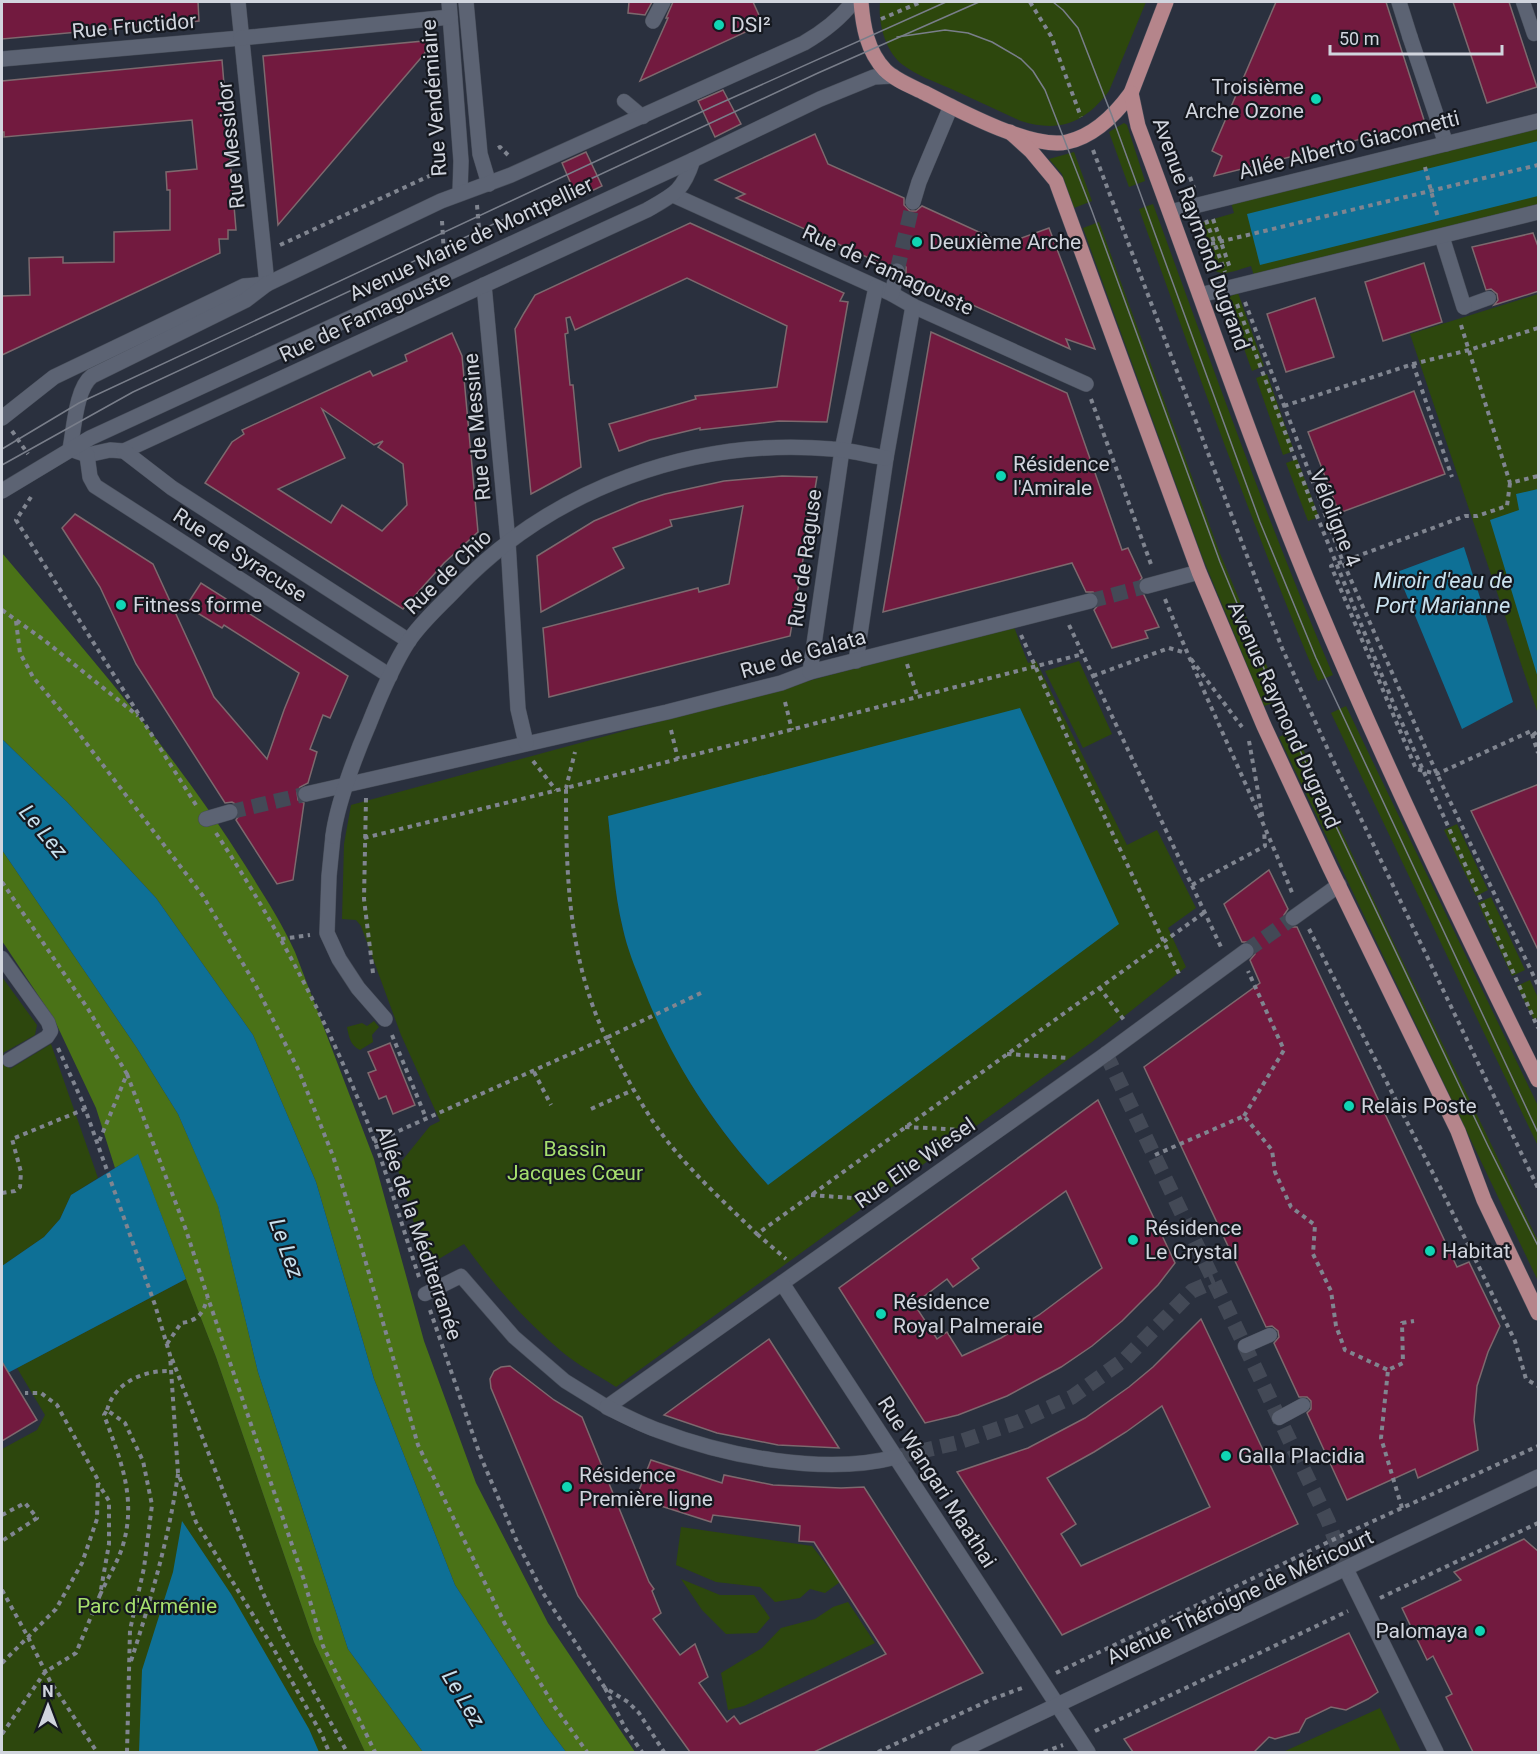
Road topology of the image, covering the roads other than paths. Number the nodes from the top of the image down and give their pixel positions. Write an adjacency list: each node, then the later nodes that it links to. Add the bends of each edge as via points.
1 (238, 2): 12 (street, Rue Messidor)
2 (466, 2): 23 (street, Rue Vendémiaire, via 480,154)
3 (663, 2): 10 (street)
4 (853, 2): 18 (street, Avenue Marie de Montpellier, via 804,43)
5 (861, 2): 14 (main road, via 866,37)
6 (1166, 2): 15 (main road)
7 (1399, 2): 21 (street)
8 (1523, 2): 11 (lane)
9 (449, 9): 12 (street, Rue Fructidor); 24 (street, Rue Vendémiaire)
10 (652, 21)
11 (1534, 34)
12 (241, 38): 13 (street, Rue Fructidor); 31 (street, Rue Messidor)
13 (2, 59)
14 (893, 76): 17 (main road); 22 (street, Avenue Marie de Montpellier, via 874,77 820,99)
15 (1131, 93): 20 (main road, via 1112,116 1088,134 1065,142); 27 (main road, Avenue Raymond Dugrand, via 1138,126)
16 (624, 101): 18 (lane)
17 (951, 106): 20 (main road); 26 (street)
18 (643, 117): 23 (street, Avenue Marie de Montpellier)
19 (1539, 121): 21 (street, Allée Alberto Giacometti)
20 (1010, 132): 48 (main road, Avenue Raymond Dugrand, via 1056,181)
21 (1446, 144): 27 (street, Allée Alberto Giacometti)
22 (693, 160): 25 (street, Rue de Famagouste, via 686,181); 41 (street, Avenue Marie de Montpellier)
23 (489, 184): 24 (street, Avenue Marie de Montpellier)
24 (460, 193): 31 (street, Avenue Marie de Montpellier)
25 (673, 195): 32 (street, Rue de Famagouste); 33 (street, Rue de Famagouste)
26 (913, 202)
27 (1170, 212): 35 (main road, Avenue Raymond Dugrand)
28 (1539, 212): 29 (street)
29 (1442, 237): 35 (street); 38 (street)
30 (897, 271): 34 (street)
31 (267, 284): 40 (street, Avenue Marie de Montpellier, via 244,286 54,377); 41 (street, Avenue Marie de Montpellier, via 246,300 86,381)
32 (484, 285): 43 (street, Rue de Famagouste); 47 (street, Rue de Messine)
33 (876, 287): 34 (street, Rue de Famagouste); 42 (street, Rue de Raguse)
34 (892, 294): 37 (street, Rue de Famagouste)
35 (1200, 295): 66 (main road, Avenue Raymond Dugrand, via 1272,491 1362,710)
36 (1489, 298): 38 (lane)
37 (913, 306): 39 (street, Rue de Famagouste); 45 (street)
38 (1464, 307)
39 (1086, 384)
40 (2, 417)
41 (70, 449): 44 (street, Rue de Famagouste); 46 (street, Avenue Marie de Montpellier)
42 (842, 450): 45 (street); 47 (street, Rue de Chio, via 737,451 652,468 594,491); 53 (street, Rue de Raguse)
43 (124, 451): 44 (street, Rue de Famagouste); 51 (street, Rue de Syracuse, via 172,488)
44 (87, 455): 54 (street, Rue de Syracuse, via 95,486)
45 (886, 458): 52 (street)
46 (2, 491)
47 (508, 542): 51 (street, Rue de Chio, via 476,568); 55 (street, Rue de Messine, via 518,709)
48 (1198, 572): 49 (street); 60 (main road, Avenue Raymond Dugrand, via 1281,765)
49 (1147, 586)
50 (1090, 601): 52 (street, Rue de Galata)
51 (409, 641): 54 (street, Rue de Chio)
52 (856, 661): 53 (street, Rue de Galata)
53 (810, 672): 55 (street, Rue de Galata, via 667,712)
54 (390, 676): 56 (street, Rue de Chio, via 363,739)
55 (526, 743): 56 (street, Rue de Galata)
56 (358, 782): 57 (street, Rue de Galata); 64 (street, Rue de Chio, via 333,836 327,933 358,988)
57 (306, 794)
58 (230, 812): 59 (street)
59 (206, 819)
60 (1339, 885): 61 (street); 69 (main road, Avenue Raymond Dugrand, via 1458,1131 1484,1200)
61 (1293, 918)
62 (1246, 951): 67 (street, Rue Elie Wiesel)
63 (2, 958): 65 (lane, via 51,1031)
64 (385, 1018)
65 (9, 1060)
66 (1539, 1080)
67 (782, 1283): 73 (street, Rue Elie Wiesel); 75 (street, Rue Wangari Maathai)
68 (425, 1294): 73 (lane, via 461,1276 514,1337 565,1381)
69 (1539, 1313)
70 (1270, 1335): 71 (lane)
71 (1245, 1346)
72 (1303, 1405): 74 (lane)
73 (606, 1407): 75 (street, via 657,1430 777,1461 871,1463)
74 (1279, 1418)
75 (896, 1457): 78 (street, Rue Wangari Maathai)
76 (1539, 1477): 77 (street, Avenue Théroigne de Méricourt)
77 (1346, 1569): 78 (street, Avenue Théroigne de Méricourt); 81 (street)
78 (1058, 1705): 79 (street, Avenue Théroigne de Méricourt); 80 (street, Rue Wangari Maathai)
79 (958, 1752)
80 (1088, 1752)
81 (1436, 1752)

